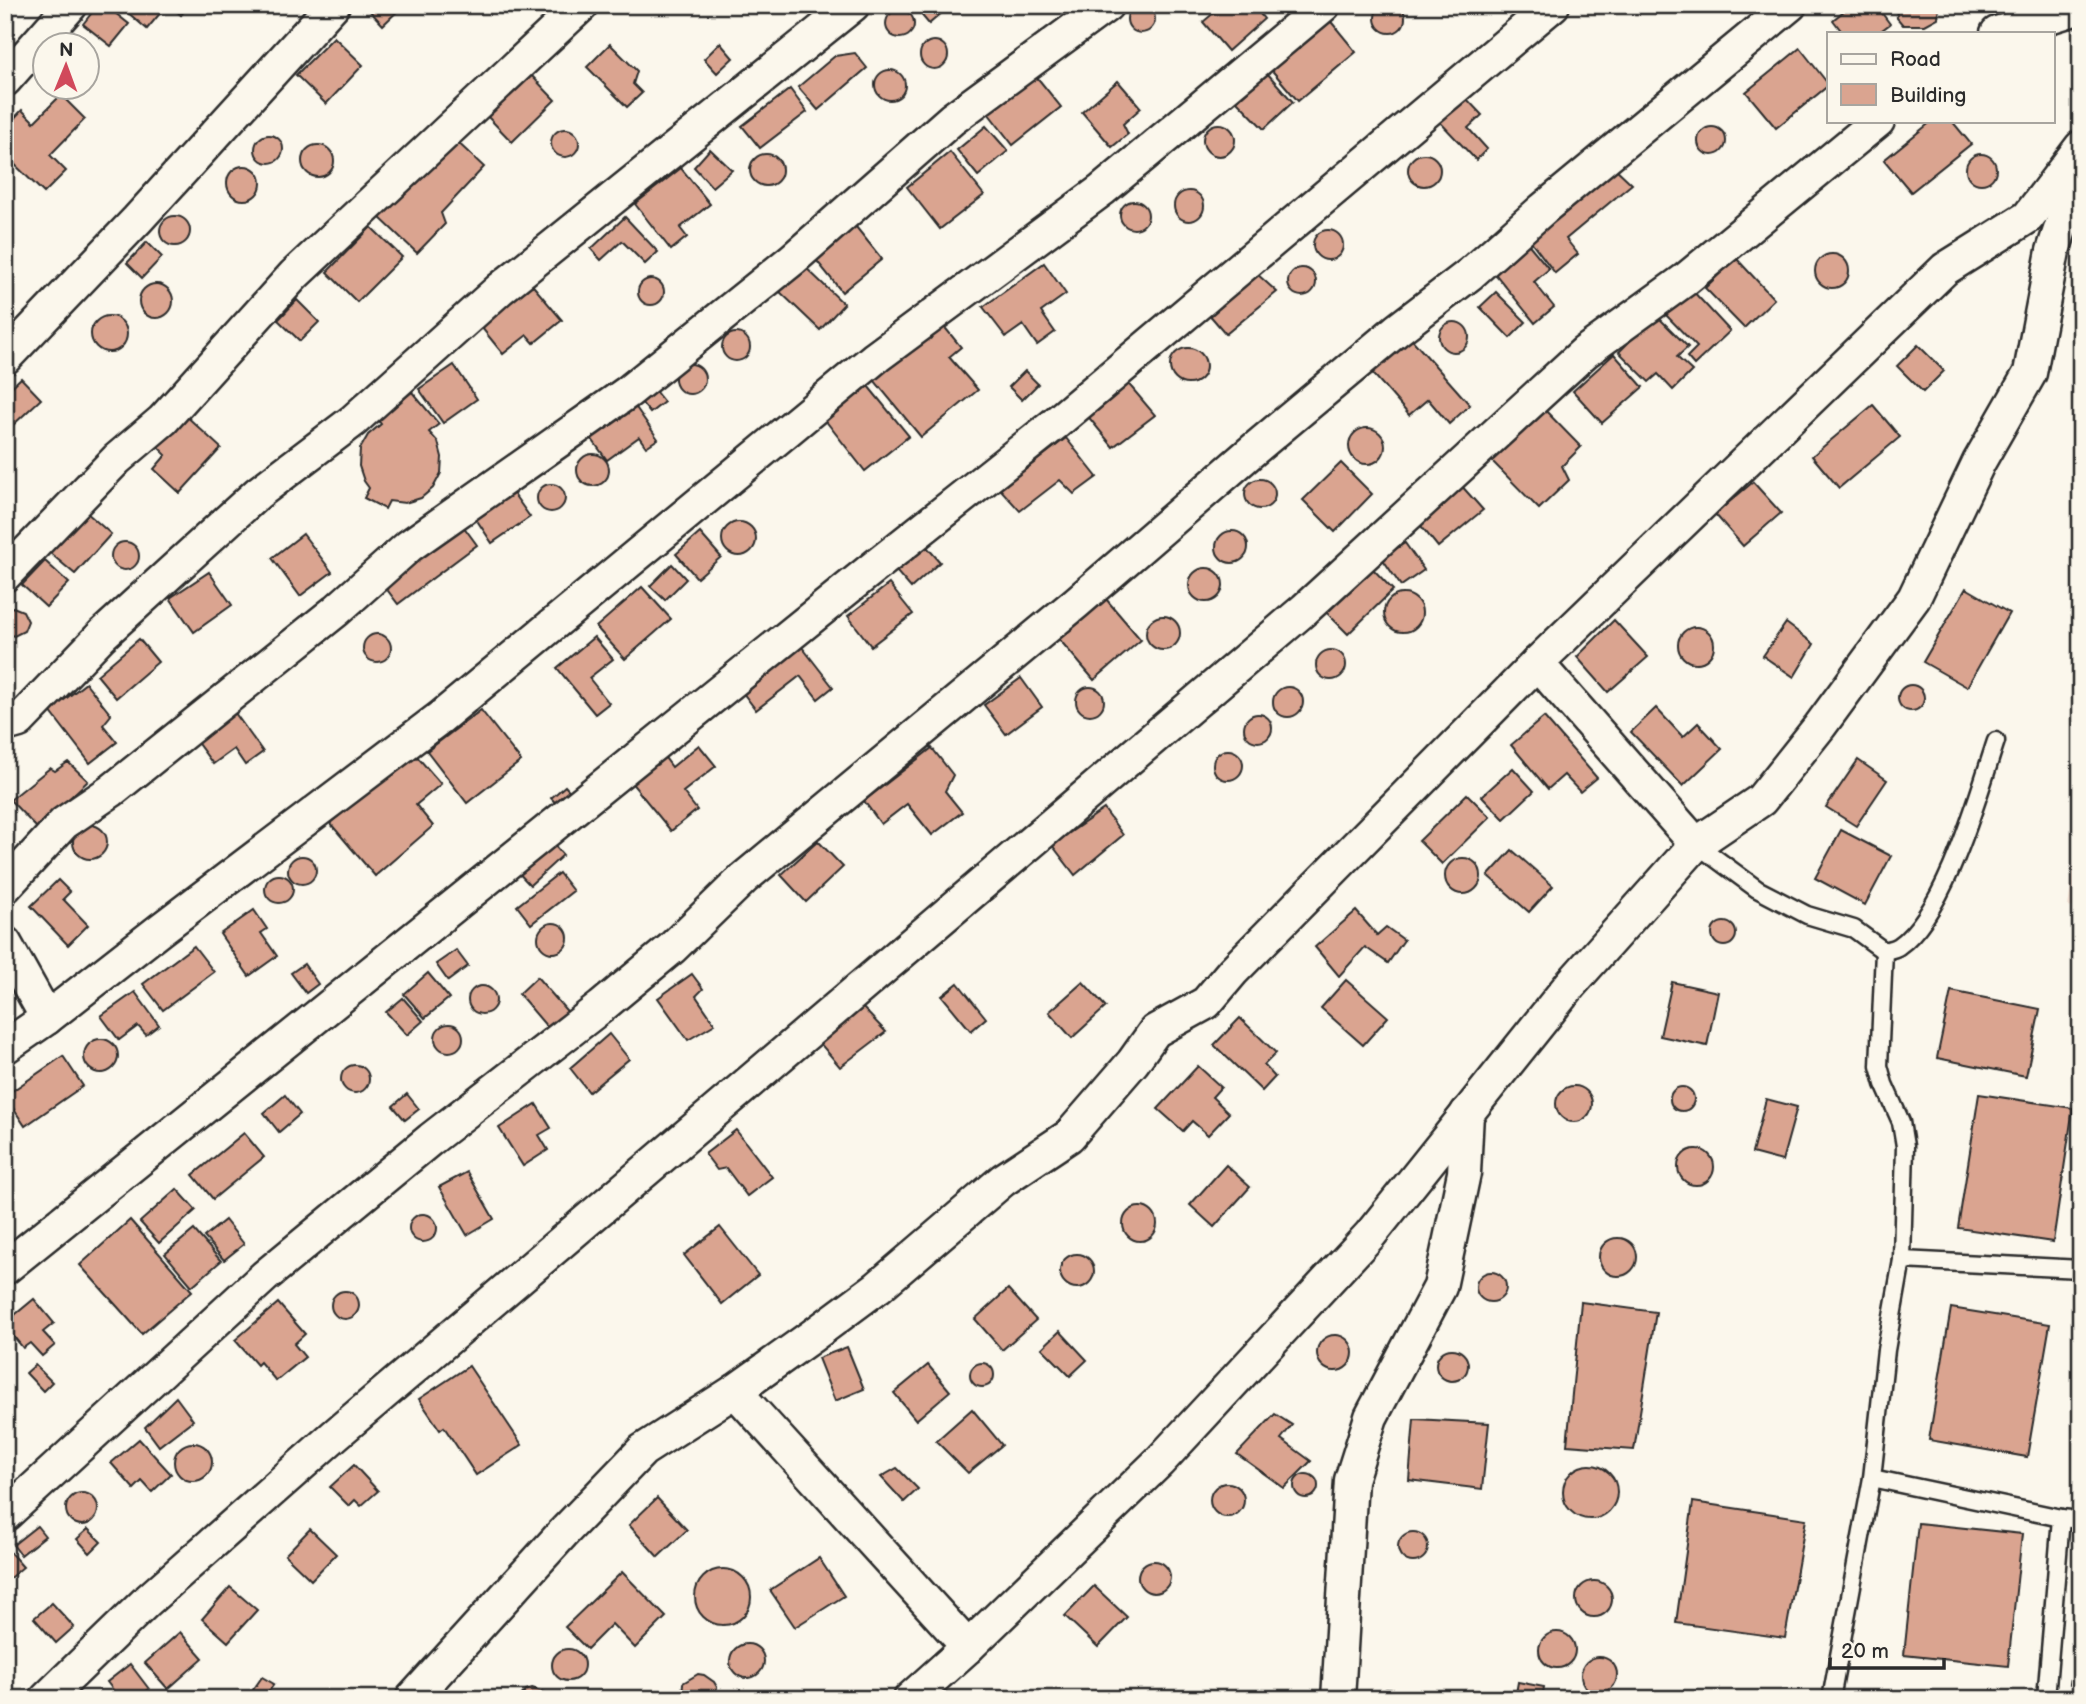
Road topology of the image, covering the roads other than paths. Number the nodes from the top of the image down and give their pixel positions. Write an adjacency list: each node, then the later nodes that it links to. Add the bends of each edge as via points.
1 (71, 5): 11 (street)
2 (333, 5): 15 (street)
3 (582, 5): 16 (street, via 293,275 163,420 117,460)
4 (853, 5): 18 (street, via 500,289 353,421 258,493 102,635 19,721)
5 (1107, 5): 21 (street, via 952,120 793,259 628,392 409,546 337,610 111,791 64,823)
6 (1324, 5): 24 (street, via 1102,190 875,358 441,717)
7 (1553, 5): 28 (street, via 1056,423)
8 (1790, 5): 32 (street, via 744,878 672,948 265,1276)
9 (2081, 7): 10 (street)
10 (2000, 32)
11 (5, 80)
12 (1877, 122): 36 (street, via 1686,279 1585,352 1305,609 335,1435 146,1602)
13 (2081, 147): 17 (street, via 2028,217 1945,270)
14 (2081, 166): 20 (street, via 2053,251 2030,373 1979,462 1913,598 1761,800)
15 (5, 358)
16 (5, 575)
17 (1537, 663): 20 (street); 30 (street, via 1206,1003 1155,1031 1069,1136 1003,1180 878,1287)
18 (5, 726)
19 (1996, 741): 23 (lane, via 1957,857 1923,921 1898,947)
20 (1696, 844): 23 (lane, via 1757,888 1807,915 1854,929); 26 (street, via 1570,985)
21 (5, 887)
22 (5, 943): 24 (street)
23 (1884, 951): 27 (lane, via 1879,1066 1901,1122 1905,1146)
24 (47, 1018): 25 (street)
25 (5, 1047)
26 (1467, 1113): 35 (street, via 1370,1234 1158,1462); 39 (street, via 1464,1173 1440,1287 1371,1417 1351,1480)
27 (1902, 1259): 29 (lane); 31 (lane, via 1886,1350)
28 (5, 1268)
29 (2081, 1269)
30 (735, 1391): 35 (street); 37 (street, via 643,1450)
31 (1872, 1478): 33 (lane); 40 (lane)
32 (5, 1515)
33 (2062, 1518): 34 (lane); 41 (lane)
34 (2081, 1520)
35 (968, 1647): 38 (street)
36 (46, 1699)
37 (412, 1699)
38 (910, 1699)
39 (1338, 1699)
40 (1831, 1699)
41 (2046, 1699)

